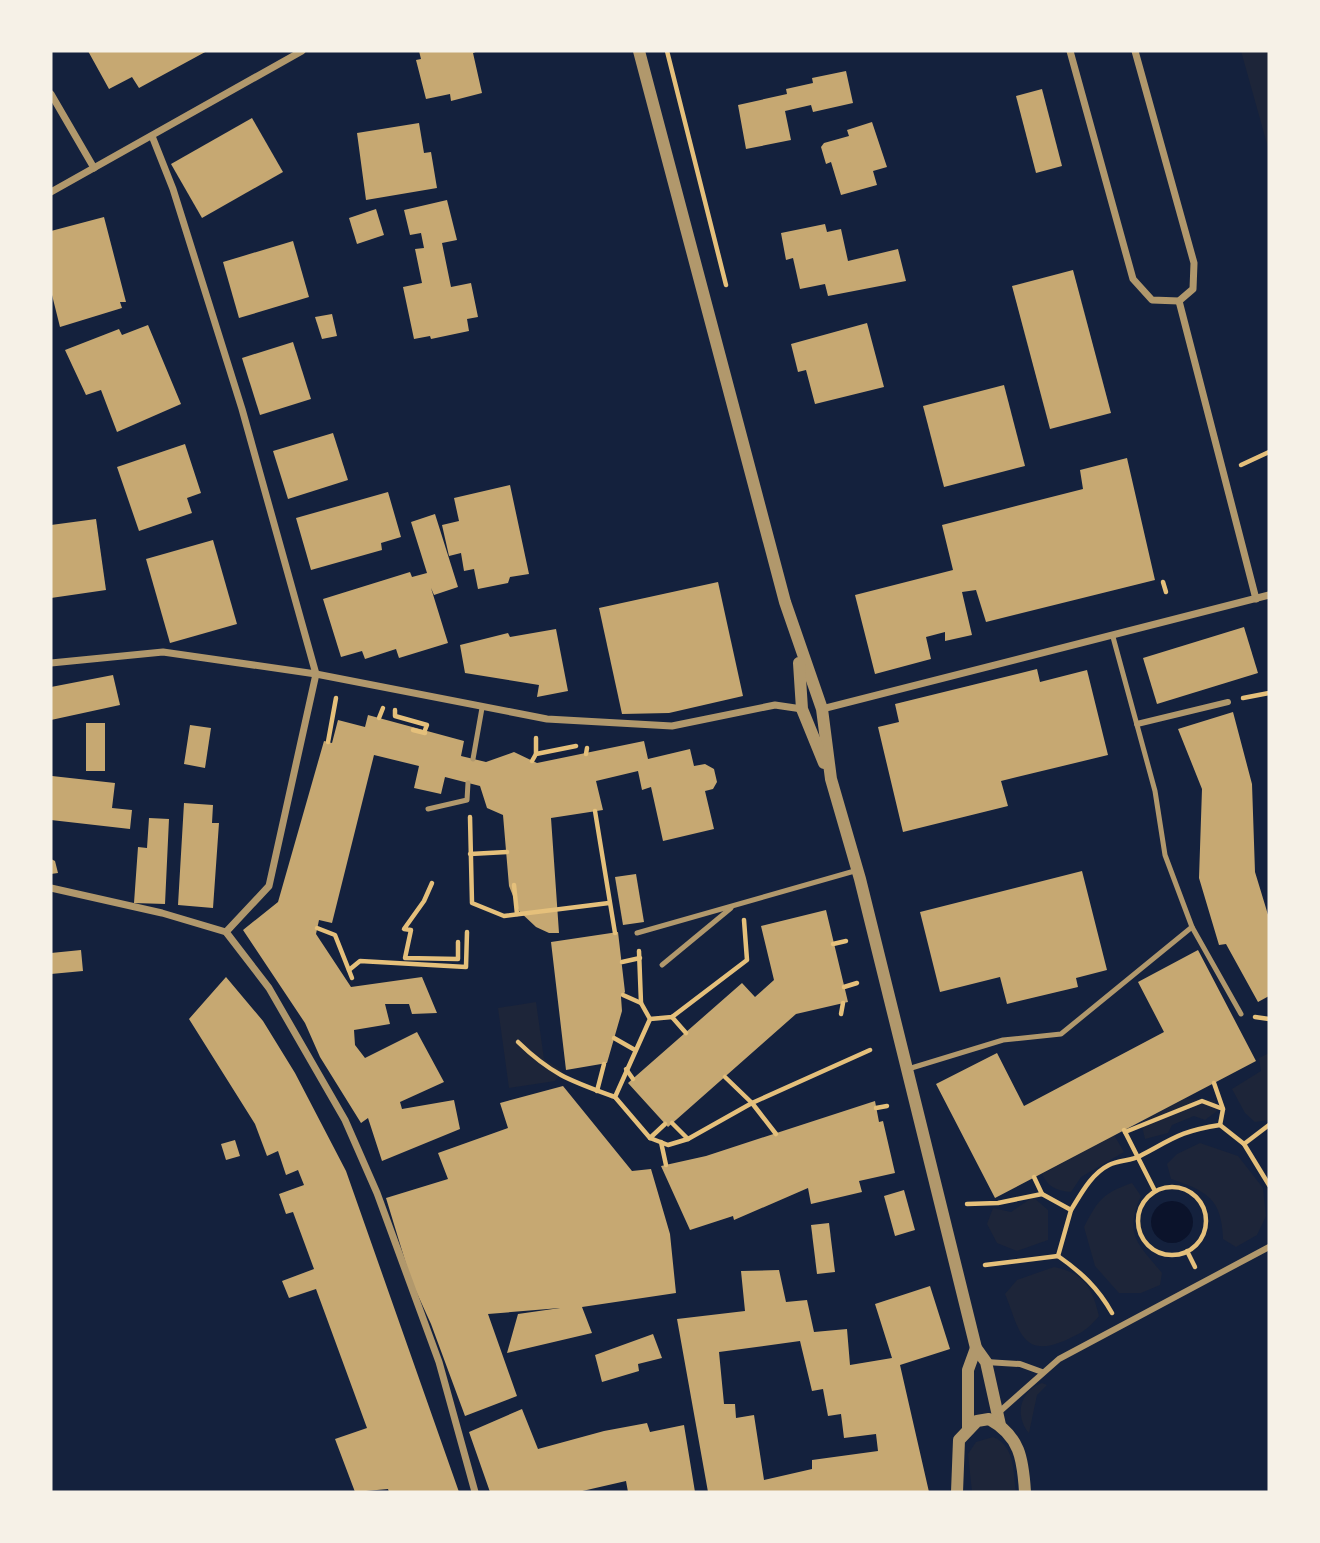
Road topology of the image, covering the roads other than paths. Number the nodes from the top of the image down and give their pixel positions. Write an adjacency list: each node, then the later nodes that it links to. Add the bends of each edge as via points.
1 (302, 51): 6 (street)
2 (639, 51): 13 (street)
3 (1070, 51): 9 (street, via 1133,279 1152,300)
4 (1135, 51): 9 (street, via 1194,263 1193,289)
5 (51, 94): 7 (street)
6 (152, 136): 7 (street); 15 (street, via 242,409)
7 (94, 168): 8 (street)
8 (51, 192)
9 (1179, 301): 11 (street)
10 (1269, 595): 11 (street)
11 (1256, 599): 12 (street)
12 (1112, 637): 19 (street); 20 (lane)
13 (798, 648): 18 (street); 19 (street)
14 (51, 663): 15 (street, via 163,652)
15 (316, 674): 17 (street); 29 (street, via 270,886)
16 (1228, 702): 20 (street)
17 (482, 708): 18 (street, via 547,719 672,726 775,705); 21 (lane)
18 (803, 709): 22 (street)
19 (822, 709): 22 (street)
20 (1136, 724): 28 (lane, via 1156,791 1165,855)
21 (473, 759)
22 (831, 779): 25 (street)
23 (468, 783): 24 (lane, via 467,800)
24 (428, 809)
25 (858, 870): 27 (lane); 33 (street)
26 (51, 888): 29 (street)
27 (733, 906): 30 (lane); 31 (lane)
28 (1192, 927): 32 (lane); 33 (lane, via 1061,1034 1003,1040)
29 (226, 932): 40 (street, via 269,988 345,1120 439,1362)
30 (637, 933)
31 (662, 965)
32 (1241, 1014)
33 (908, 1069): 35 (street)
34 (1269, 1247): 37 (street)
35 (976, 1348): 36 (street); 39 (street, via 968,1370)
36 (986, 1362): 37 (street, via 1020,1364); 38 (street)
37 (1042, 1372): 38 (street)
38 (999, 1419): 39 (street, via 977,1421); 42 (street, via 1017,1445)
39 (968, 1428): 41 (street, via 959,1440)
40 (475, 1492)
41 (957, 1492)
42 (1025, 1492)

